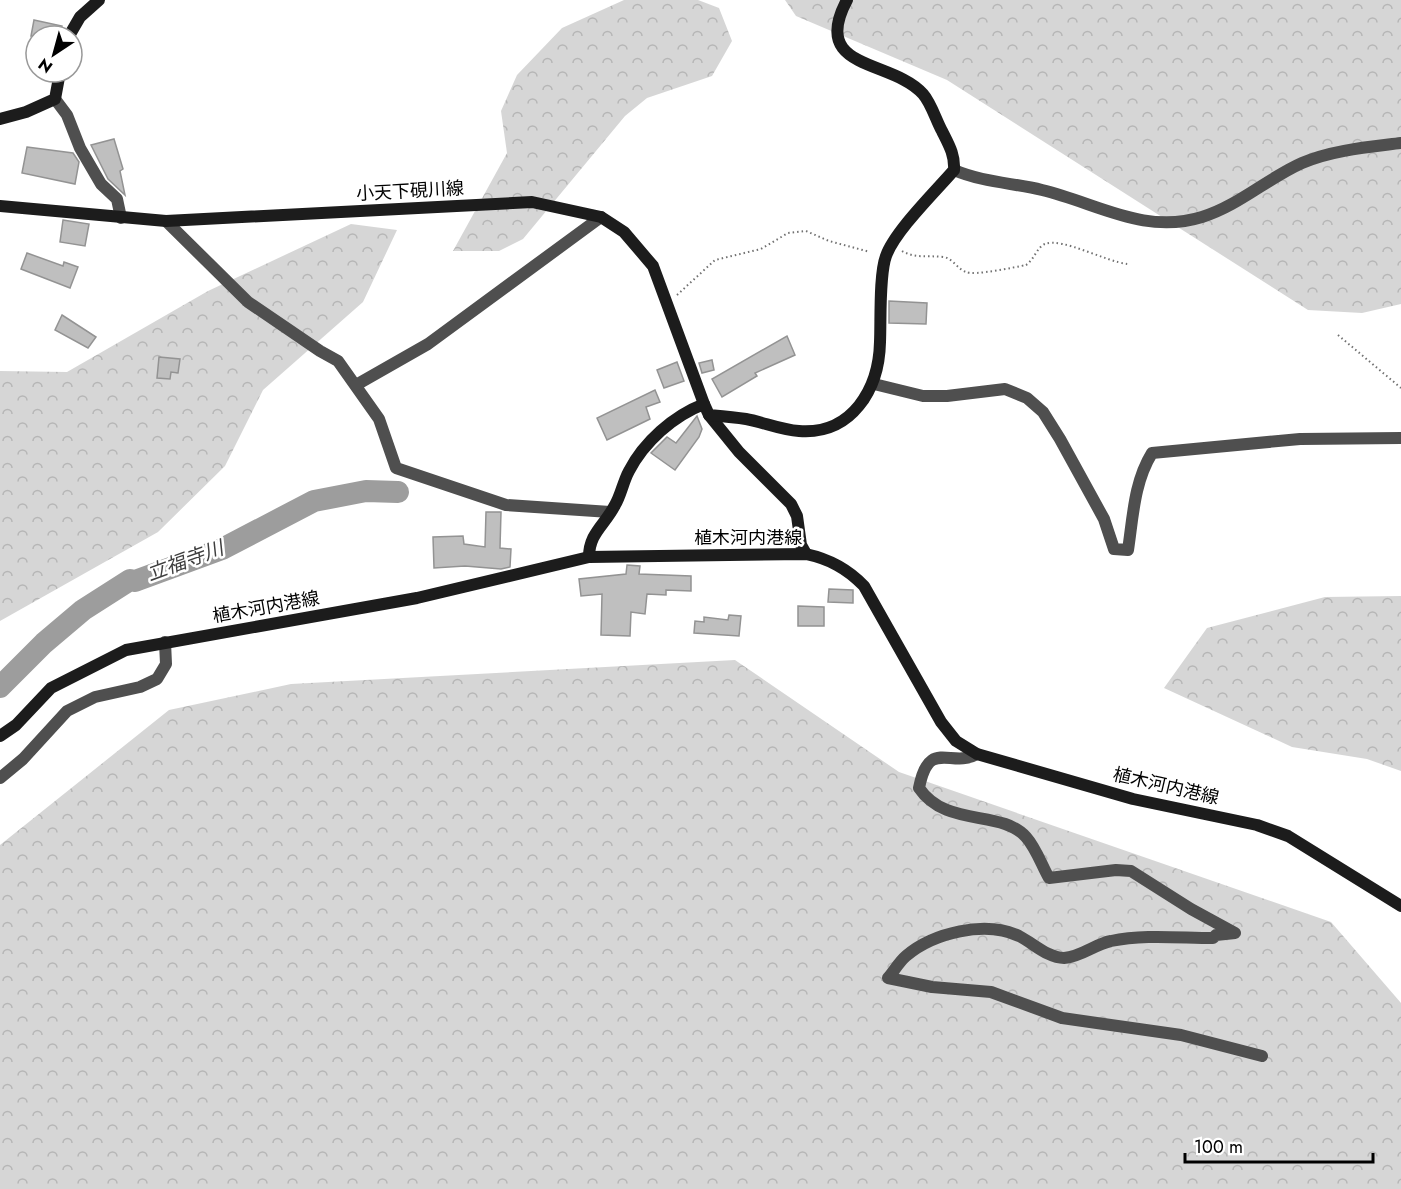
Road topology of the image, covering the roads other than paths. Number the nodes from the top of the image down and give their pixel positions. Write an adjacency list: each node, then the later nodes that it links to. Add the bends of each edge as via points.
1 (99, 0): 3 (main road)
2 (847, 0): 8 (main road, via 836,28 838,42 852,57 923,94 955,158)
3 (76, 24)
4 (58, 84): 5 (main road)
5 (55, 99): 6 (main road); 11 (street, via 67,114 100,184 117,199)
6 (0, 119)
7 (1401, 143): 8 (street, via 1304,163 1216,212 1174,223 1152,224 1045,190 972,178)
8 (954, 170): 13 (main road, via 885,257 880,362)
9 (0, 206): 11 (main road, 小天下硯川線)
10 (601, 217): 12 (main road, 小天下硯川線, via 532,202); 14 (street, via 428,344); 15 (main road, 小天下硯川線, via 624,232 653,266)
11 (121, 218): 12 (main road, 小天下硯川線)
12 (166, 221): 14 (street, via 248,302 338,361)
13 (874, 384): 15 (main road, via 861,404 825,430 798,432); 16 (street, via 923,396 1005,389 1027,398 1043,412 1060,439 1104,519 1114,549 1128,550 1142,468 1152,453 1300,439)
14 (357, 385): 17 (street, via 379,419 393,463 402,472 506,505)
15 (706, 410): 17 (main road, via 667,426 643,449); 18 (main road, 小天下硯川線, via 739,452 791,504)
16 (1401, 438)
17 (610, 512): 19 (main road, via 593,533)
18 (806, 554): 19 (main road, 植木河内港線); 22 (main road, 植木河内港線, via 833,562 864,586 941,722 956,741)
19 (589, 557): 20 (main road, 植木河内港線, via 417,598)
20 (165, 642): 21 (main road, 植木河内港線, via 126,650 51,688); 23 (street, via 166,664 157,680 95,697 67,711)
21 (0, 736)
22 (977, 754): 24 (main road, 植木河内港線, via 1288,836); 25 (street, via 932,760 922,774 919,788 926,800 947,812 1013,828 1026,837 1049,878 1131,871 1235,933 1213,938 1111,940 1073,957 1061,958 1017,935 965,930 921,947 905,957 888,978 915,985 991,992 1062,1018 1181,1035)
23 (0, 778)
24 (1401, 906)
25 (1262, 1056)

